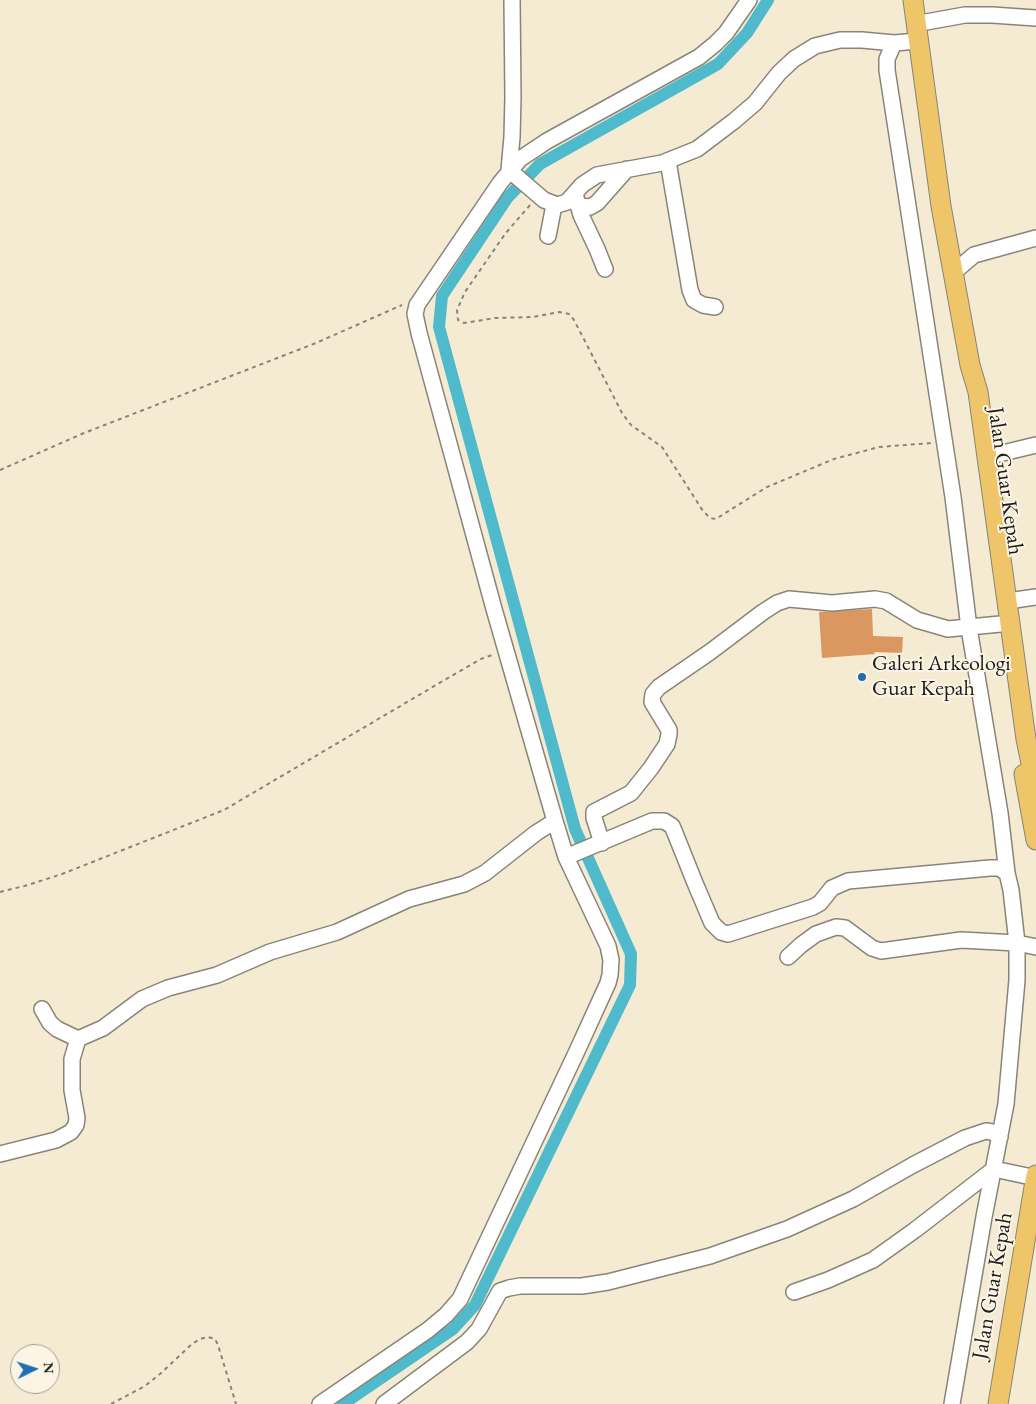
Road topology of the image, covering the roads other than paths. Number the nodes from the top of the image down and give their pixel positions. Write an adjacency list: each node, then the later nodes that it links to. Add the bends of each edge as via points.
1 (512, 0): 9 (street)
2 (749, 0): 9 (street, via 726,33 699,58 523,155)
3 (913, 0): 5 (main road, Jalan Guar Kepah)
4 (1036, 18): 5 (street, via 965,15)
5 (916, 32): 6 (street); 15 (main road, Jalan Guar Kepah)
6 (894, 43): 7 (street, via 840,40 808,50 786,66 756,103 734,121 697,149); 23 (street, via 888,54 887,70)
7 (668, 161): 8 (street); 16 (street, via 690,290 694,300)
8 (627, 169): 10 (street, via 586,181); 10 (street, via 597,203 590,207)
9 (509, 170): 11 (street); 26 (street, via 417,305 415,314)
10 (576, 200): 11 (street); 14 (street)
11 (554, 205): 12 (street)
12 (548, 236)
13 (1036, 238): 15 (street, via 974,255)
14 (605, 269)
15 (953, 273): 17 (main road, Jalan Guar Kepah)
16 (715, 307)
17 (970, 365): 19 (main road, Jalan Guar Kepah, via 978,392); 22 (main road, Jalan Guar Kepah, via 969,402)
18 (1036, 444): 19 (street)
19 (986, 457): 21 (main road, Jalan Guar Kepah)
20 (1036, 596): 21 (street)
21 (1008, 601): 22 (main road, Jalan Guar Kepah)
22 (1002, 624): 23 (street); 24 (main road, Jalan Guar Kepah); 27 (main road, Jalan Guar Kepah)
23 (972, 628): 28 (street, via 948,629 924,623 886,601 875,599 832,603 782,600 653,694 652,702 669,730 667,744 631,793 594,812); 30 (street)
24 (1031, 738): 25 (main road, Jalan Guar Kepah)
25 (1036, 788)
26 (555, 821): 29 (street); 34 (street, via 464,884 409,900 337,932 264,955 217,975 154,993 103,1028)
27 (1036, 840)
28 (598, 844): 29 (street); 30 (street, via 652,820 668,823 676,833 712,923 728,934 812,907 820,903 832,888 848,881 990,868 999,868)
29 (571, 855): 40 (street, via 608,946 611,967 608,983 460,1298 428,1330)
30 (1007, 873): 31 (street)
31 (1026, 945): 32 (street, via 961,940 882,951 872,948 844,928 836,927 816,934); 35 (street, via 1017,980)
32 (788, 957)
33 (42, 1009): 34 (street, via 50,1023)
34 (78, 1040): 36 (street, via 72,1059 76,1125 71,1132 56,1140)
35 (1000, 1137): 37 (street); 41 (street, via 986,1131 965,1138 854,1199 787,1229 718,1254 608,1282 582,1286 520,1286 500,1291 479,1329 467,1342)
36 (0, 1154)
37 (994, 1169): 38 (street); 39 (street, via 874,1260); 42 (street)
38 (1036, 1176): 43 (main road, Jalan Guar Kepah)
39 (794, 1292)
40 (322, 1404)
41 (384, 1404)
42 (952, 1404)
43 (998, 1404)

